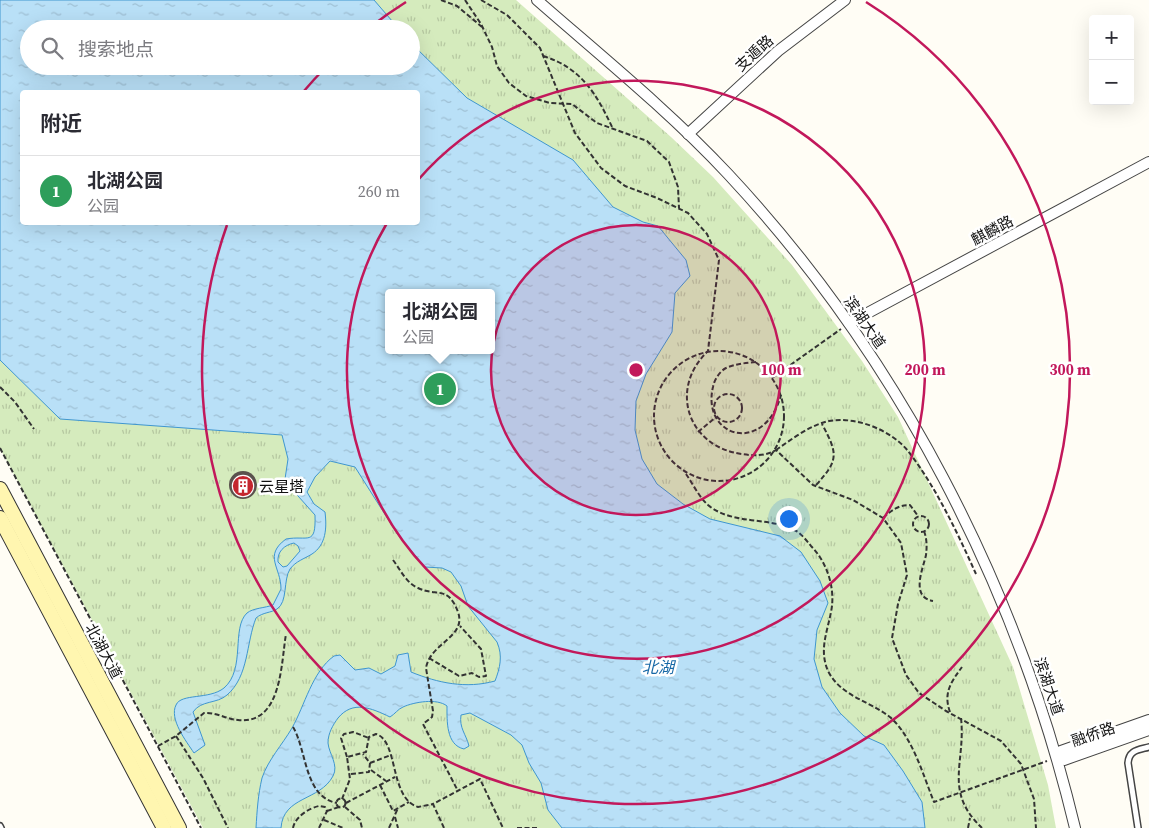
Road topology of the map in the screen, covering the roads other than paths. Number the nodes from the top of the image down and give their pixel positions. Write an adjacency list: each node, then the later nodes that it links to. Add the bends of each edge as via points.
1 (537, 0): 4 (street, 滨湖大道)
2 (546, 0): 4 (street, 滨湖大道)
3 (845, 0): 4 (street, 支遁路, via 778,51)
4 (690, 132): 6 (street, 滨湖大道, via 731,169 782,228)
5 (1149, 162): 6 (street, 麒麟路)
6 (851, 322): 12 (street, 滨湖大道, via 918,421 975,529 1023,639)
7 (0, 489): 14 (main road, 北湖大道)
8 (0, 518): 13 (main road, 北湖大道)
9 (1149, 720): 12 (street, 融侨路)
10 (1149, 730): 12 (street, 融侨路)
11 (1149, 746): 17 (lane, via 1132,752 1128,763)
12 (1060, 756): 15 (street, 滨湖大道); 16 (street, 滨湖大道)
13 (164, 828)
14 (179, 828)
15 (1075, 828)
16 (1081, 828)
17 (1138, 828)

